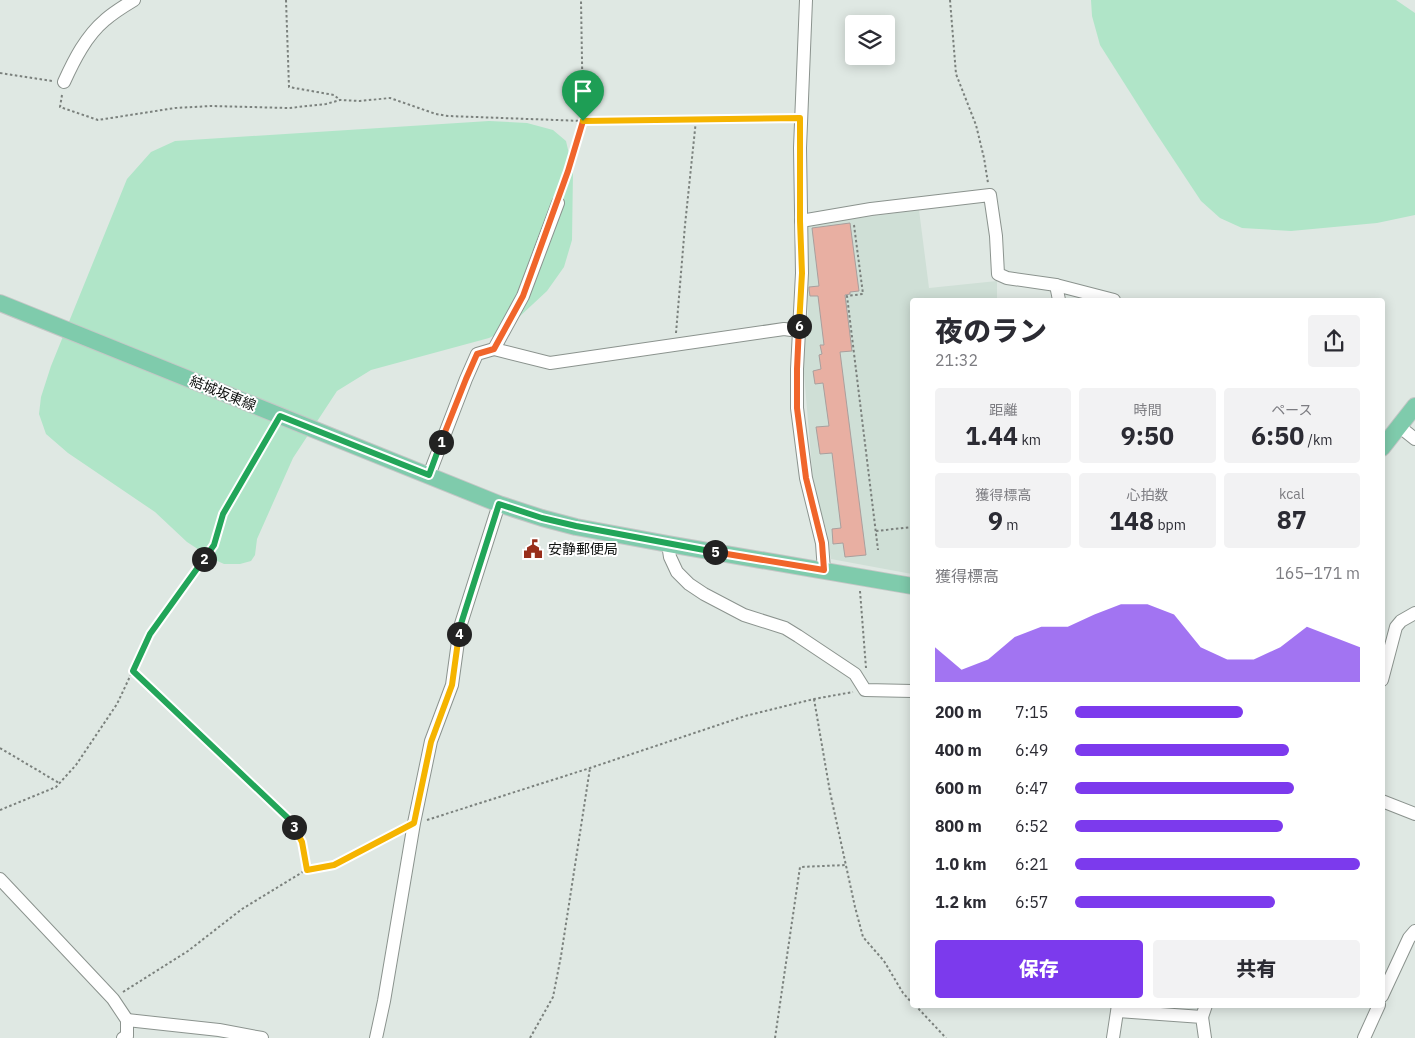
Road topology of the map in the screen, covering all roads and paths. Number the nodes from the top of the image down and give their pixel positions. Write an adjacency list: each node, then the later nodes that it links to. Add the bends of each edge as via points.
1 (134, 0): 7 (street, via 104,20 93,32)
2 (286, 0): 8 (path, via 289,87 334,95)
3 (580, 0): 11 (path)
4 (806, 0): 9 (street)
5 (950, 0): 12 (path, via 956,74 976,125)
6 (0, 73): 7 (path)
7 (64, 82): 8 (path, via 60,107 98,120 174,108 289,108)
8 (340, 100): 11 (path, via 390,98 442,116)
9 (800, 118): 10 (path); 14 (street)
10 (696, 120): 11 (path); 21 (path)
11 (583, 121): 13 (path)
12 (990, 195): 14 (street); 16 (street, via 998,274)
13 (558, 203): 22 (street, via 523,296)
14 (800, 221): 20 (street)
15 (854, 225): 30 (path, via 863,294 847,296)
16 (1056, 285): 17 (street); 18 (street)
17 (1059, 298)
18 (1106, 298)
19 (0, 303): 24 (main road, 結城坂東線)
20 (799, 331): 21 (street, via 784,329); 33 (street, via 797,408 806,478 822,543)
21 (674, 346): 22 (street, via 550,363)
22 (494, 349): 27 (street, via 477,354)
23 (1415, 406): 25 (main road)
24 (280, 416): 27 (main road, 結城坂東線); 38 (path, via 223,514 214,545 150,634)
25 (1389, 436): 26 (street)
26 (1415, 439)
27 (429, 475): 28 (main road, 結城坂東線)
28 (499, 504): 31 (main road, 結城坂東線, via 542,518); 48 (street, via 460,627 452,685 431,742)
29 (910, 528): 30 (path)
30 (876, 531): 32 (path)
31 (668, 544): 33 (main road, 結城坂東線); 39 (street, via 677,572 689,584 744,615 785,628 855,674)
32 (878, 550)
33 (824, 570): 34 (main road, 結城坂東線)
34 (859, 576): 35 (main road, 結城坂東線); 39 (path)
35 (910, 586)
36 (1415, 613): 37 (street, via 1396,628)
37 (1385, 669)
38 (133, 671): 44 (path, via 117,704); 50 (path, via 292,822 302,842)
39 (867, 690): 40 (street); 41 (path)
40 (910, 691)
41 (814, 699): 43 (path, via 745,716); 49 (path)
42 (0, 748): 44 (path)
43 (590, 768): 48 (path); 64 (path, via 562,956 553,996)
44 (59, 783): 46 (path)
45 (1385, 803): 47 (street)
46 (0, 810)
47 (1415, 814)
48 (414, 823): 50 (path, via 334,865); 63 (street)
49 (846, 865): 55 (path, via 863,937); 65 (path, via 800,868)
50 (307, 870): 54 (path, via 242,909 188,951)
51 (0, 879): 54 (street)
52 (1415, 931): 53 (street)
53 (1385, 990)
54 (112, 999): 60 (street)
55 (910, 1000)
56 (918, 1008): 66 (path)
57 (1118, 1008): 59 (street); 67 (street)
58 (1378, 1008): 69 (street)
59 (1204, 1011): 68 (street)
60 (127, 1020): 61 (street, via 127,1036); 62 (street)
61 (123, 1038)
62 (262, 1038)
63 (376, 1038)
64 (530, 1038)
65 (774, 1038)
66 (946, 1038)
67 (1113, 1038)
68 (1205, 1038)
69 (1364, 1038)

